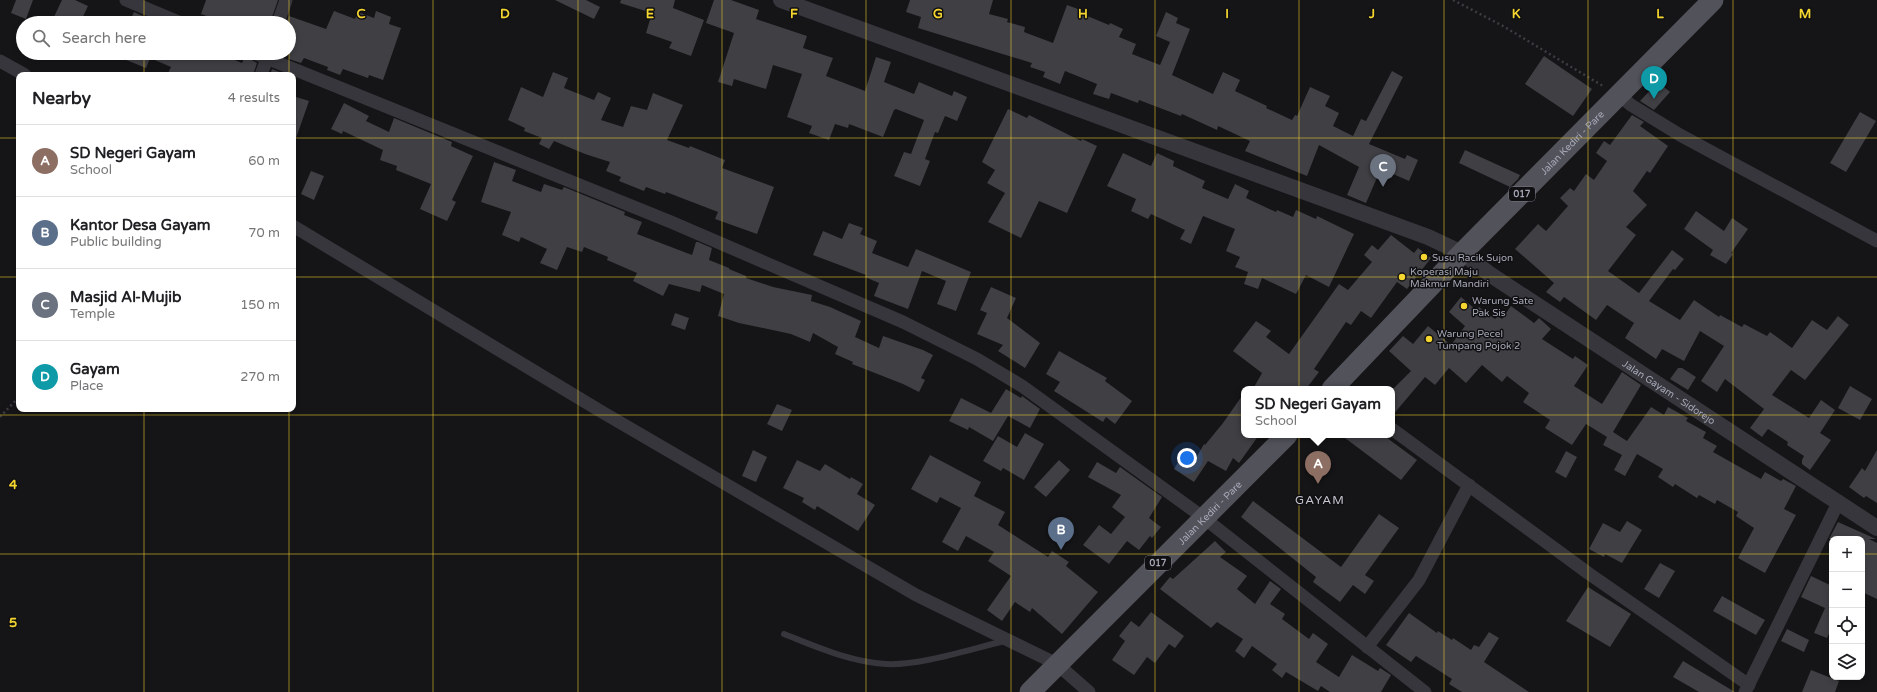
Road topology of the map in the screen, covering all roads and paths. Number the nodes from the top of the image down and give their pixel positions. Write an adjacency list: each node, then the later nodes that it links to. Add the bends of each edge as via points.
1 (126, 0): 6 (street)
2 (286, 0): 7 (street)
3 (780, 0): 16 (street, Jalan Gayam - Sidorejo, via 1428,237)
4 (1453, 0): 13 (path, via 1503,26)
5 (1713, 0): 13 (main road, Jalan Kediri - Pare / 017)
6 (164, 16)
7 (280, 16)
8 (267, 60): 12 (street)
9 (278, 60): 24 (street, via 671,222 902,322 977,359 1022,386)
10 (0, 61): 11 (street)
11 (20, 72)
12 (262, 72)
13 (1618, 95): 15 (street, via 1680,135); 16 (main road, Jalan Kediri - Pare / 017)
14 (296, 228): 27 (street, via 602,412 916,595)
15 (1877, 241)
16 (1462, 253): 17 (main road, Jalan Kediri - Pare / 017); 23 (street, Jalan Gayam - Sidorejo)
17 (1337, 386)
18 (16, 400): 19 (path)
19 (0, 417)
20 (1395, 432): 22 (street)
21 (1284, 438): 24 (main road, Jalan Kediri - Pare / 017)
22 (1469, 485): 28 (street, via 1419,580); 30 (street)
23 (1838, 503): 25 (street, Jalan Gayam - Sidorejo); 30 (street)
24 (1204, 518): 28 (street); 29 (main road, Jalan Kediri - Pare / 017)
25 (1877, 528)
26 (784, 634): 27 (lane, via 829,652 862,661 886,664 910,663)
27 (1008, 640): 29 (street)
28 (1367, 647): 33 (street)
29 (1057, 664): 31 (main road, Jalan Kediri - Pare / 017); 32 (street)
30 (1747, 688)
31 (1030, 692)
32 (1089, 692)
33 (1425, 692)

